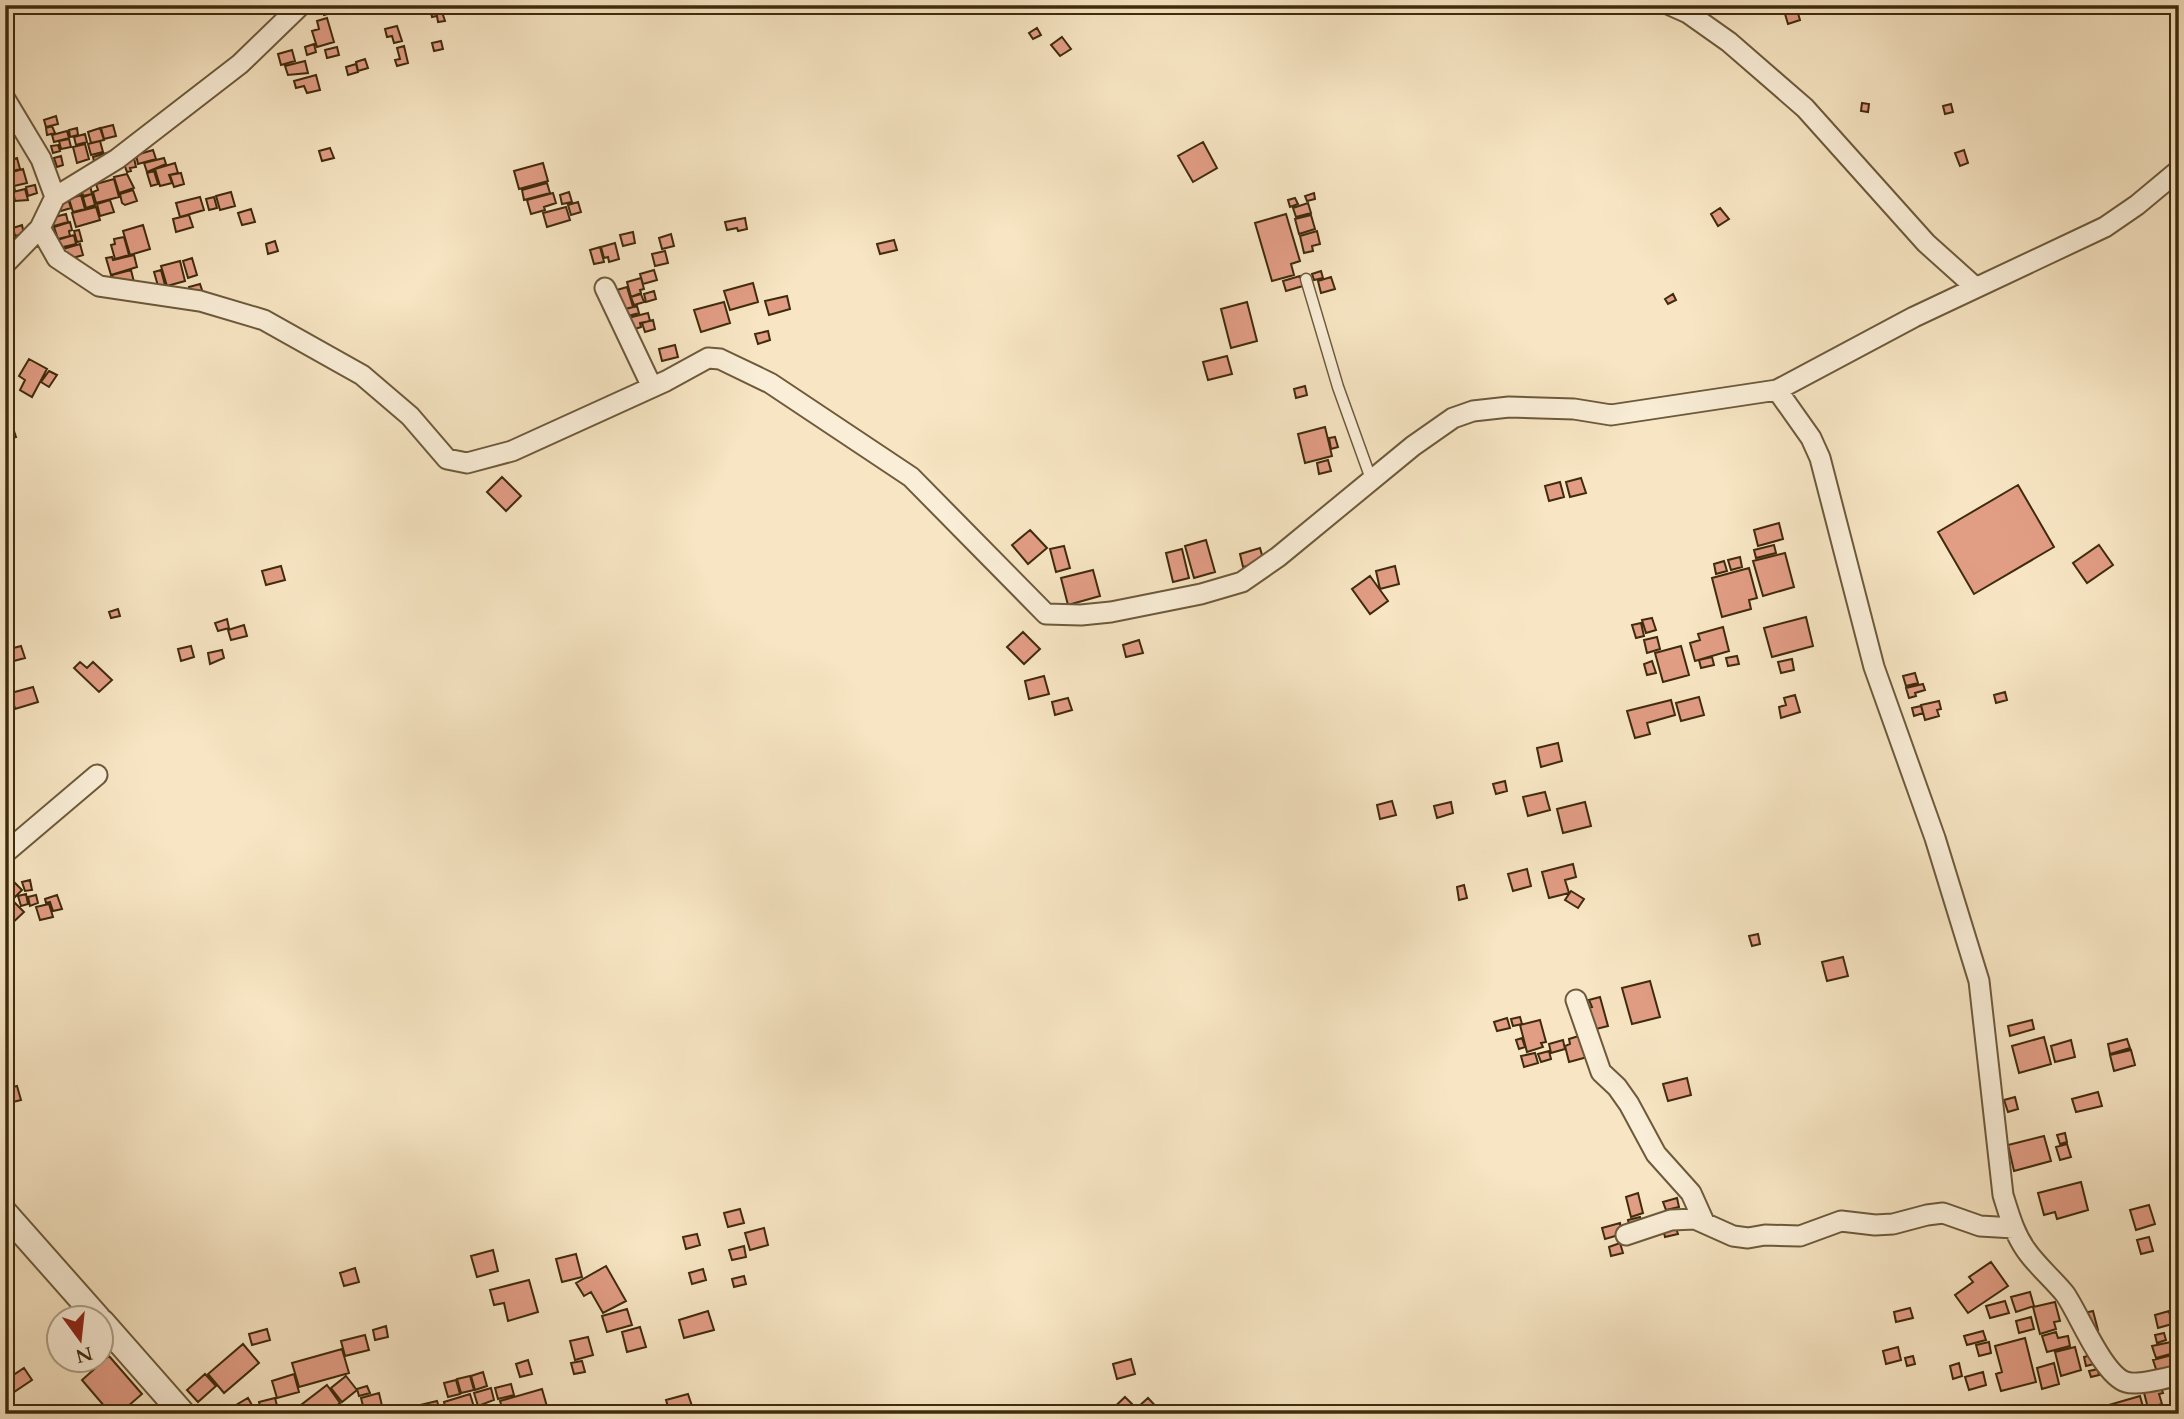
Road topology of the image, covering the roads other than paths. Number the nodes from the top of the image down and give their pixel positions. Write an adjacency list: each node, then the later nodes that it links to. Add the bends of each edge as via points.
1 (301, 5): 5 (street, via 240,64 117,159)
2 (1679, 7): 9 (street, via 1729,42 1805,108 1926,243)
3 (5, 99): 5 (street, via 41,159)
4 (2179, 170): 9 (street, via 2105,227)
5 (55, 197): 6 (street)
6 (40, 228): 7 (street); 11 (street, via 57,258 99,286 200,301 264,320 362,375 410,415 447,459 467,463 512,451)
7 (5, 264)
8 (1306, 279): 13 (lane)
9 (1975, 287): 12 (street)
10 (605, 288): 11 (street)
11 (652, 387): 13 (street, via 708,358 720,359 769,383 911,477 1046,614 1111,612 1242,582)
12 (1777, 390): 13 (street, via 1611,415 1509,407 1473,411 1452,418); 19 (street, via 1820,458 1874,667 1970,947 1986,1026 2003,1195)
13 (1371, 479)
14 (97, 775): 15 (street)
15 (5, 853)
16 (1576, 1000): 18 (street, via 1601,1072 1629,1104 1656,1154 1691,1193)
17 (5, 1213): 21 (street)
18 (1704, 1222): 19 (street, via 1748,1238 1800,1236 1841,1221 1893,1224 1943,1213 1980,1226); 20 (street, via 1671,1220)
19 (2014, 1228): 23 (street, via 2026,1250 2066,1295 2114,1373 2126,1382)
20 (1626, 1235)
21 (86, 1304)
22 (116, 1338): 24 (street)
23 (2179, 1375)
24 (179, 1412)

